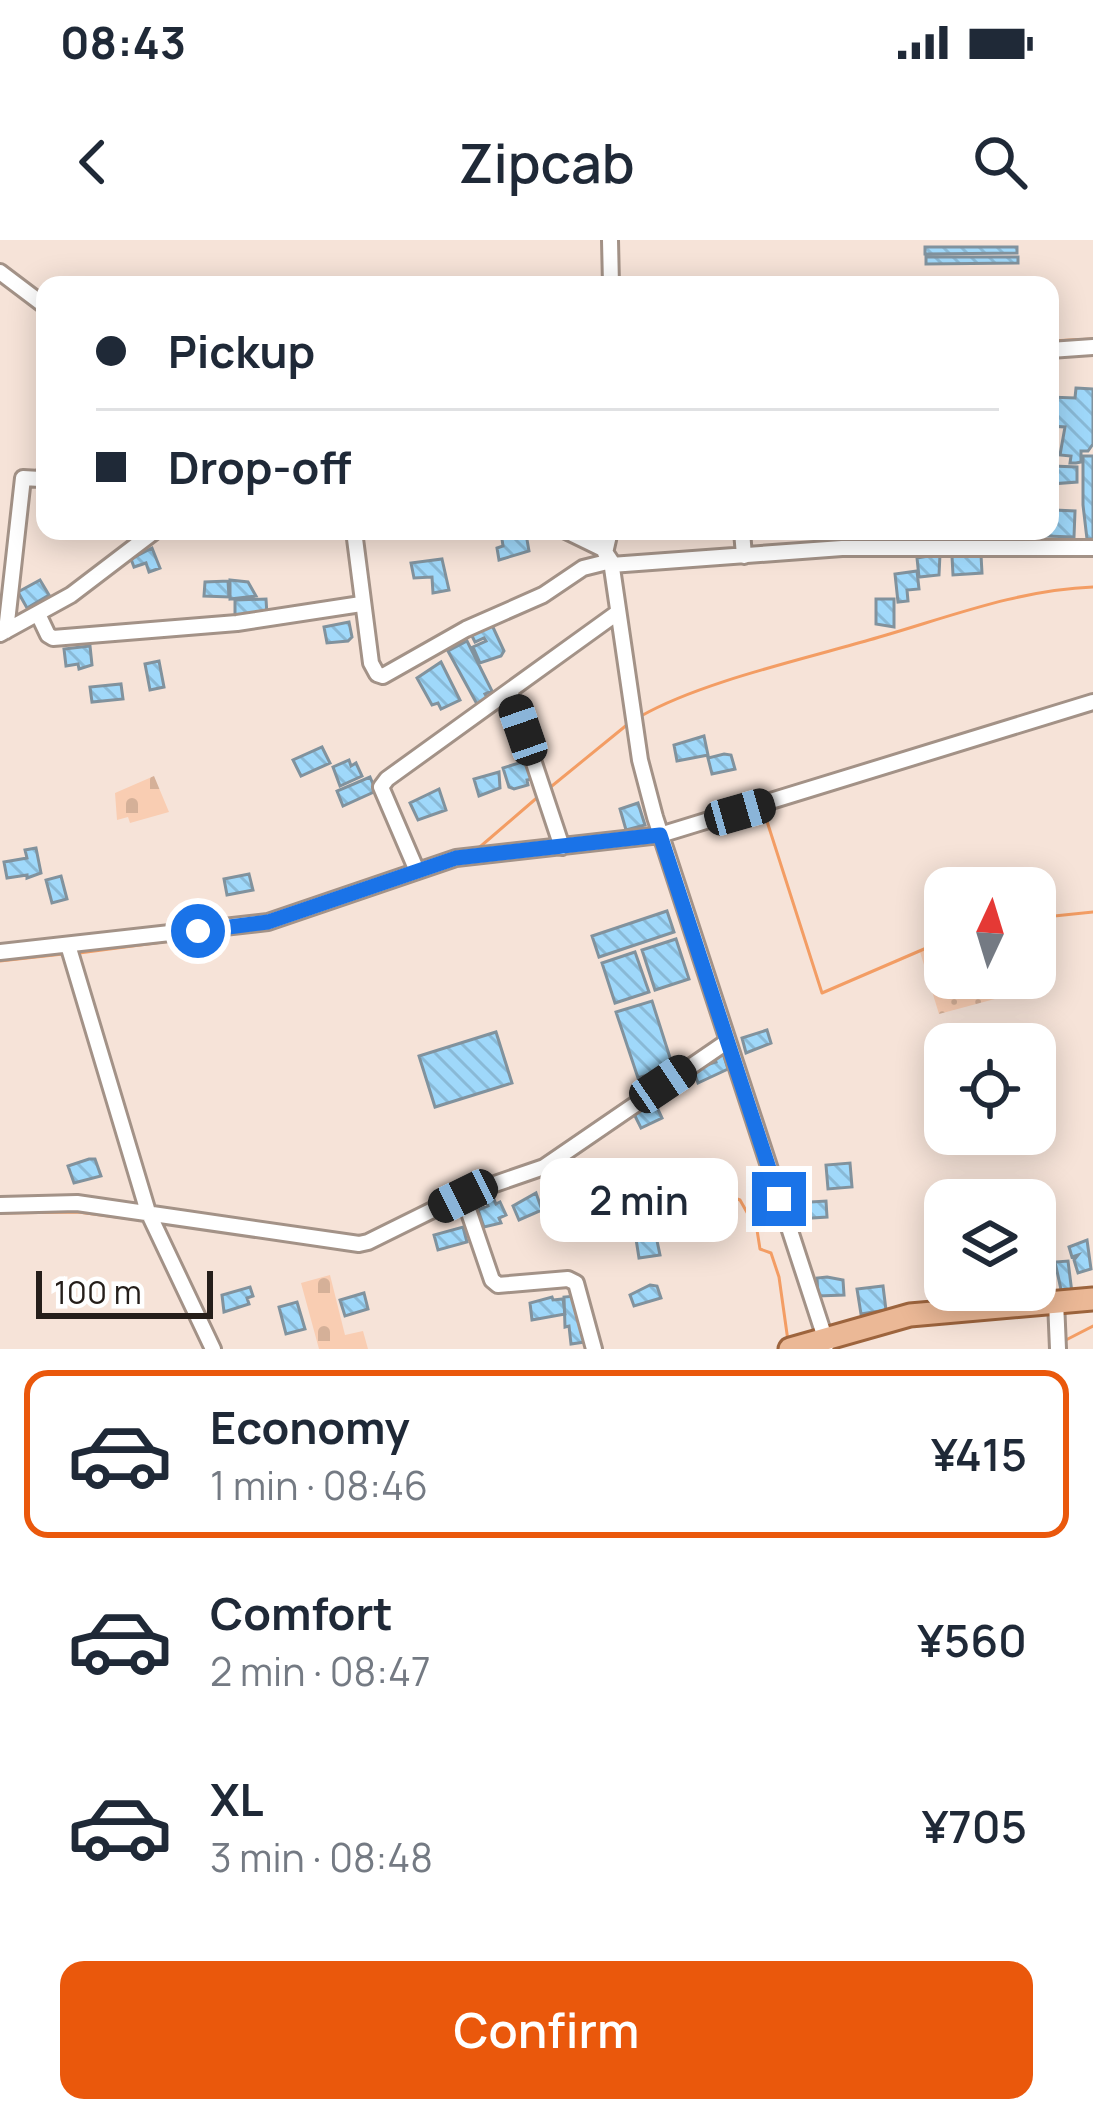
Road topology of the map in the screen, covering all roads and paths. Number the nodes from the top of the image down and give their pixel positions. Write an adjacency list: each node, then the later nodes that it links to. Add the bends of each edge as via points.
1 (610, 240): 3 (street)
2 (0, 272): 4 (street)
3 (611, 276)
4 (36, 299)
5 (1093, 347): 6 (street)
6 (1059, 349)
7 (36, 479): 19 (street, via 23,478)
8 (144, 540): 17 (street)
9 (355, 540): 16 (street)
10 (587, 540): 15 (street)
11 (610, 540): 15 (street)
12 (743, 540): 14 (street)
13 (1093, 548): 14 (street)
14 (744, 556): 15 (street)
15 (609, 560): 16 (street, via 383,676 371,663); 18 (street)
16 (362, 604): 17 (street, via 53,638)
17 (38, 614): 19 (street)
18 (617, 614): 20 (street); 22 (street)
19 (3, 632)
20 (510, 691): 23 (street); 24 (street, via 382,787)
21 (1093, 702): 22 (street)
22 (660, 835): 23 (street); 27 (street)
23 (562, 847): 24 (street, via 456,858)
24 (417, 872): 25 (street, via 268,922)
25 (68, 945): 26 (street); 30 (street)
26 (0, 952)
27 (728, 1041): 28 (street, via 544,1167); 34 (street)
28 (463, 1196): 30 (street, via 359,1244); 36 (street, via 492,1280 576,1283)
29 (0, 1205): 30 (street)
30 (148, 1212): 35 (street)
31 (1093, 1299): 32 (main road)
32 (1056, 1301): 38 (street)
33 (952, 1311): 34 (main road, via 910,1315)
34 (826, 1343): 37 (main road)
35 (213, 1349)
36 (594, 1349)
37 (790, 1349)
38 (1058, 1349)

